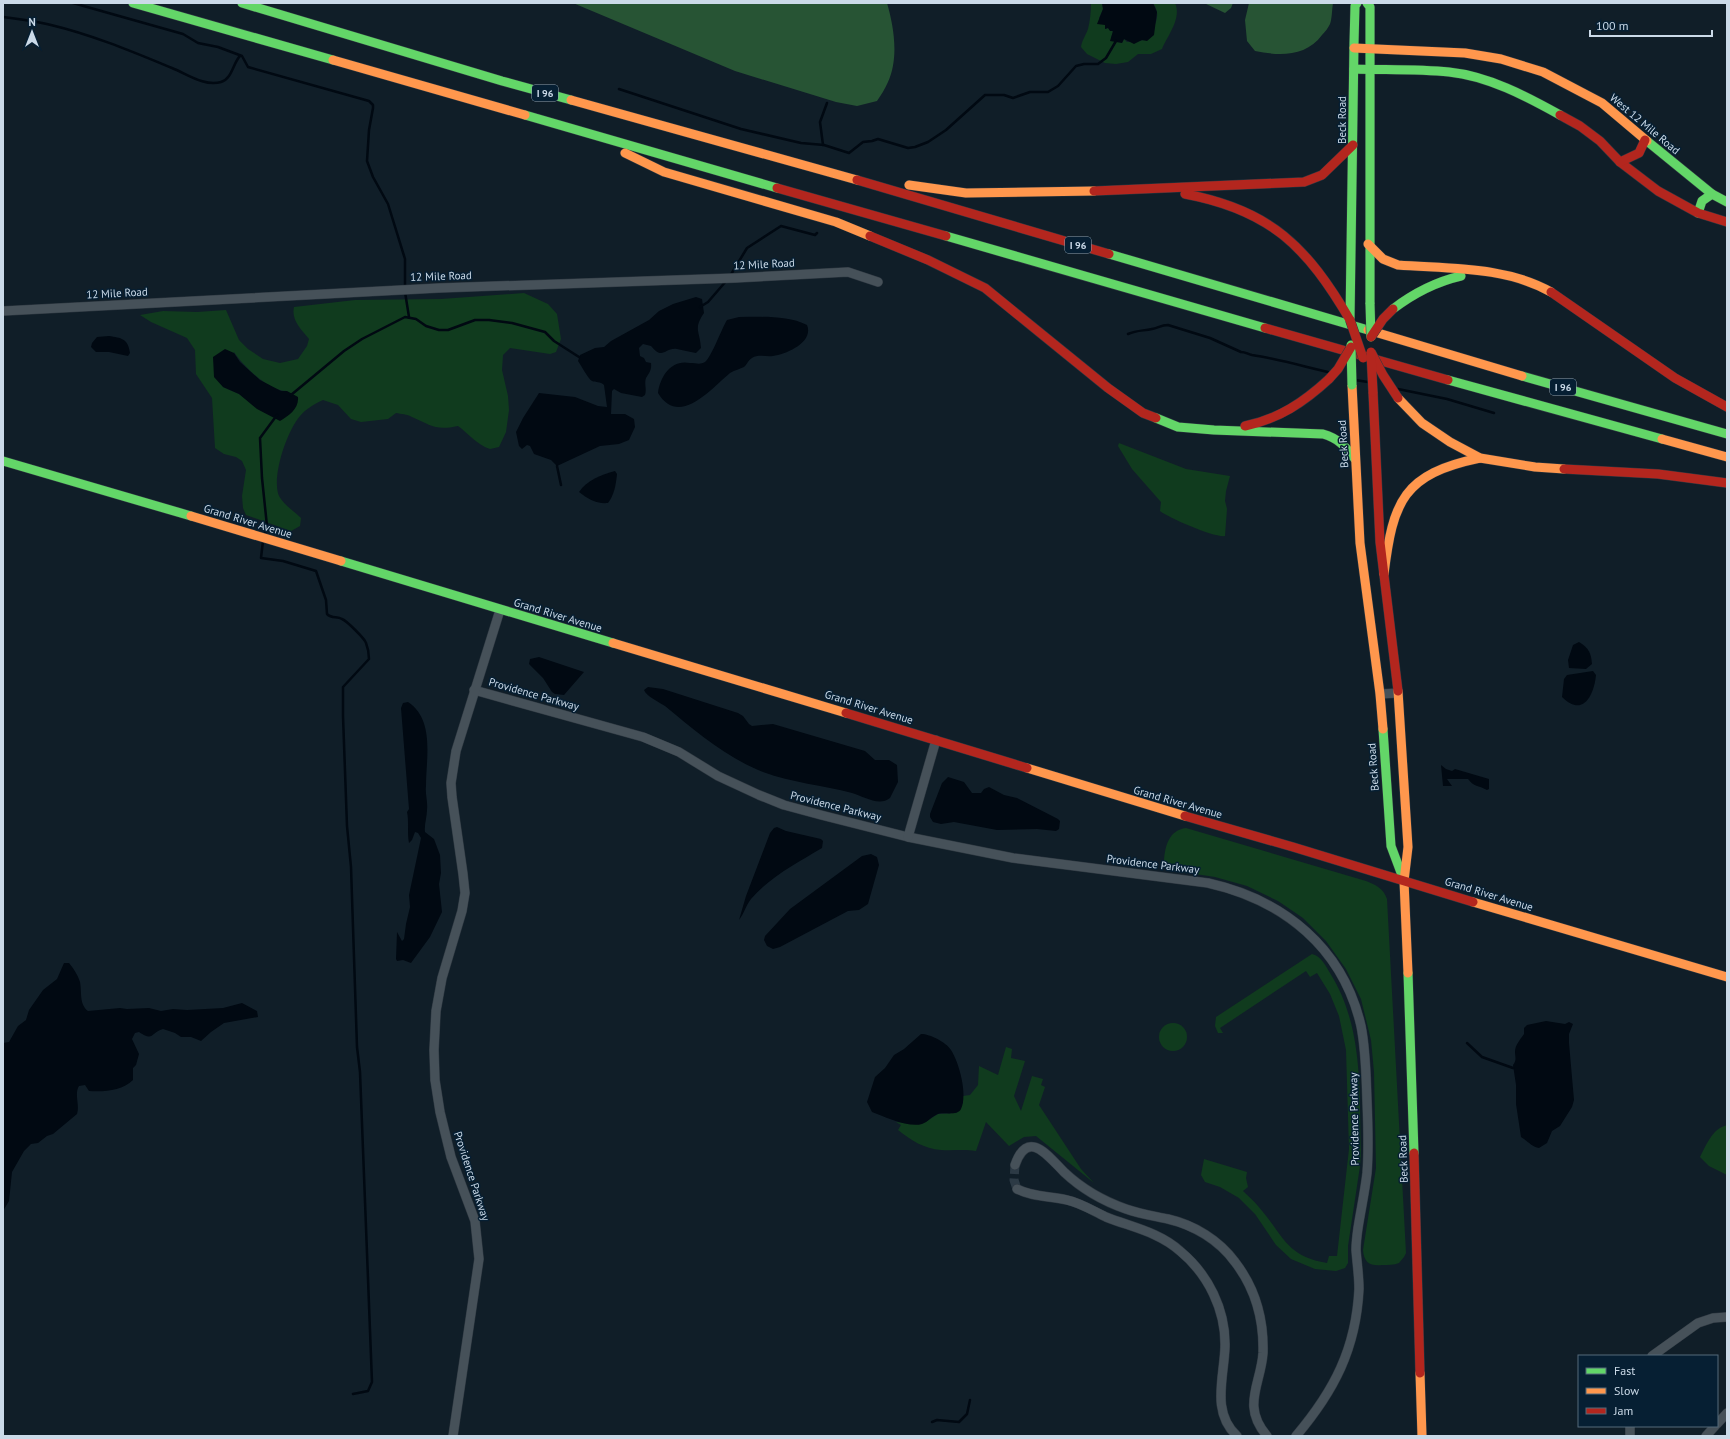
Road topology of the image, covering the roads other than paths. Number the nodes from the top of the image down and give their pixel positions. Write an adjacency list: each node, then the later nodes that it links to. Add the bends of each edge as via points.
1 (133, 3): 9 (main road, I 96)
2 (243, 3): 13 (main road, I 96, via 502,81)
3 (1357, 3): 5 (main road, Beck Road)
4 (1367, 3): 6 (main road, Beck Road, via 1370,7)
5 (1354, 48): 6 (main road, West 12 Mile Road); 7 (main road, Beck Road)
6 (1370, 49): 8 (main road, Beck Road); 10 (main road, West 12 Mile Road, via 1465,52 1501,59 1543,72 1602,103)
7 (1354, 69): 8 (main road); 11 (main road, Beck Road)
8 (1370, 69): 12 (main road, via 1450,72 1487,80 1532,99 1580,126 1600,141); 19 (main road, Beck Road)
9 (589, 135): 34 (main road, via 664,172 836,222 928,260 985,288 1108,388 1143,413 1178,427); 36 (main road, I 96)
10 (1645, 140): 12 (main road, via 1640,153); 15 (main road, West 12 Mile Road)
11 (1354, 145): 14 (main road, via 1322,175 1304,182); 22 (main road, Beck Road)
12 (1620, 162): 17 (main road, via 1658,191)
13 (831, 172): 14 (main road, via 869,176 928,190 990,194); 35 (main road, I 96)
14 (1138, 191): 25 (main road, via 1198,196 1229,204 1264,221 1292,241 1313,265 1335,294)
15 (1712, 194): 16 (main road, West 12 Mile Road); 17 (main road, via 1704,197)
16 (1727, 202)
17 (1698, 212): 18 (main road)
18 (1727, 222)
19 (1368, 244): 20 (main road, via 1383,259 1398,265); 23 (main road, Beck Road)
20 (1496, 274): 28 (main road, bridge, via 1465,275 1438,281 1410,295 1383,319); 33 (main road, via 1527,282 1552,293 1680,382)
21 (878, 282): 24 (street, 12 Mile Road, via 848,272 439,288)
22 (1350, 298): 25 (main road, Beck Road); 26 (main road)
23 (1370, 304): 26 (main road); 28 (main road, Beck Road, bridge)
24 (3, 311)
25 (1350, 320): 27 (main road, bridge); 29 (main road, Beck Road, bridge)
26 (1361, 326): 27 (main road); 28 (main road)
27 (1356, 337): 29 (main road, bridge); 30 (main road, bridge)
28 (1370, 344): 30 (main road); 32 (main road, Beck Road, bridge); 37 (main road, bridge, via 1383,375 1398,398 1422,423)
29 (1351, 347): 31 (main road, Beck Road, bridge); 34 (main road, bridge, via 1329,379 1282,416 1252,425)
30 (1362, 358): 31 (main road, bridge); 32 (main road, bridge)
31 (1352, 385): 38 (main road, Beck Road)
32 (1373, 392): 41 (main road, Beck Road, via 1380,542)
33 (1727, 407)
34 (1214, 430): 38 (main road, via 1323,434 1339,439)
35 (1727, 434)
36 (1727, 457)
37 (1480, 458): 40 (main road, via 1535,467 1658,474); 41 (main road, via 1444,466 1414,484 1391,526)
38 (1356, 459): 44 (main road, Beck Road, via 1360,542)
39 (3, 461): 42 (main road, Grand River Avenue)
40 (1727, 483)
41 (1384, 574): 45 (main road, Beck Road)
42 (500, 610): 43 (street, Providence Parkway); 46 (main road, Grand River Avenue)
43 (474, 690): 47 (street, Providence Parkway, via 642,737 679,752 738,786 784,805); 57 (street, Providence Parkway, via 456,751 451,783 465,893 456,936 442,978 436,1011 434,1050 440,1112 451,1157 475,1222 479,1259)
44 (1380, 694): 45 (street); 48 (main road, Beck Road, via 1391,846)
45 (1398, 694): 48 (main road, Beck Road, via 1408,847)
46 (936, 740): 47 (street); 48 (main road, Grand River Avenue)
47 (908, 837): 60 (street, Providence Parkway, via 1021,859 1208,883 1228,888 1273,906 1288,916 1316,941 1338,970 1348,988 1360,1025 1366,1068 1368,1152 1356,1248 1359,1289 1354,1332 1340,1373 1329,1394)
48 (1404, 881): 49 (main road, Grand River Avenue); 61 (main road, Beck Road, via 1413,1088)
49 (1727, 977)
50 (1015, 1165): 59 (street, via 1020,1152 1037,1147 1072,1180 1089,1192 1127,1210 1187,1225 1215,1241 1226,1251 1246,1279 1258,1305 1262,1324 1263,1354 1254,1395 1254,1408 1260,1427)
51 (1017, 1189): 58 (street, via 1026,1194 1069,1200 1106,1217 1152,1233 1180,1250 1192,1262 1209,1285 1220,1309 1225,1346 1220,1401 1228,1424)
52 (1727, 1317): 53 (street, via 1698,1323)
53 (1653, 1355)
54 (1727, 1413): 55 (street)
55 (1718, 1423)
56 (1714, 1427): 62 (street)
57 (453, 1436)
58 (1237, 1436)
59 (1268, 1436)
60 (1296, 1436)
61 (1422, 1436)
62 (1706, 1436)

